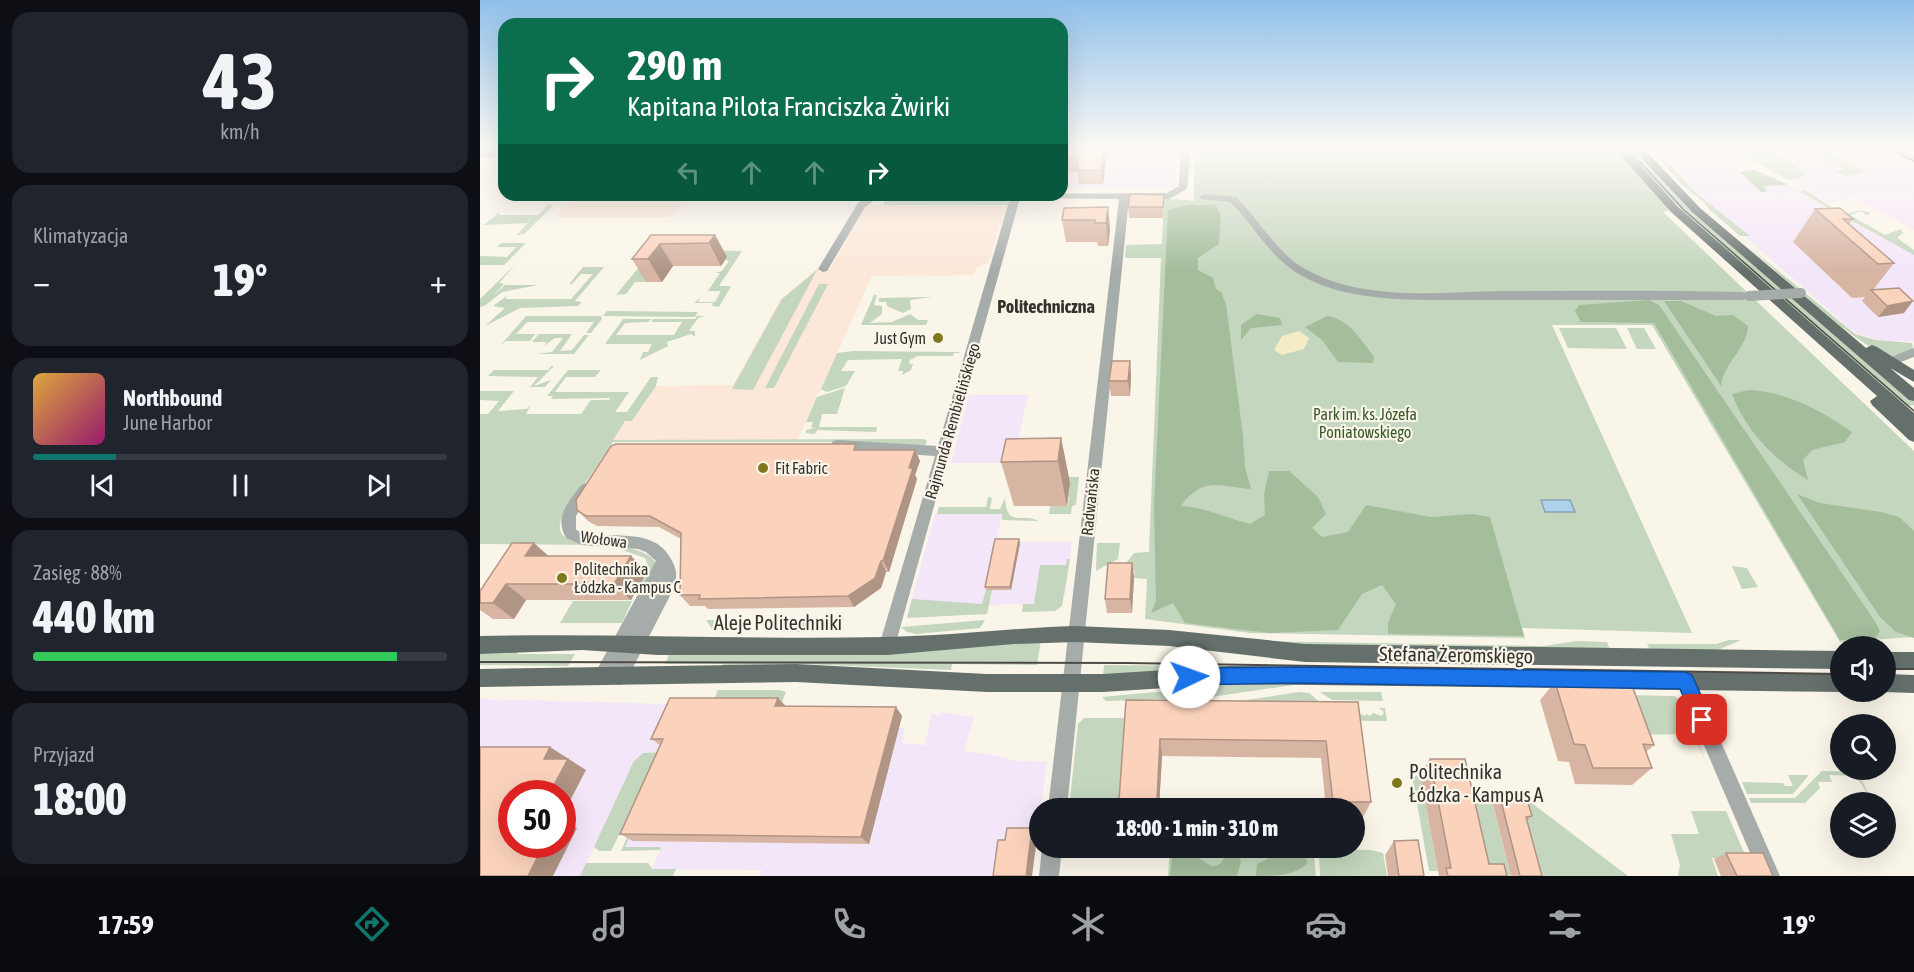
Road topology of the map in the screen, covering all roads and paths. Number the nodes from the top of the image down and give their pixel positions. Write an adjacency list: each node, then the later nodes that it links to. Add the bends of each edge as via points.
1 (1182, 189): 5 (street, via 1166,196)
2 (1656, 189): 12 (main road)
3 (1675, 189): 11 (main road)
4 (1068, 196): 5 (street)
5 (1124, 197): 22 (street, Radwańska)
6 (1204, 197): 10 (street, bridge, via 1233,199 1270,243 1299,269 1360,291 1425,295)
7 (867, 201): 9 (street, via 861,205)
8 (1015, 201): 20 (street, Rajmunda Rembielińskiego)
9 (823, 269)
10 (1802, 293)
11 (1808, 306): 14 (main road); 16 (main road)
12 (1787, 309): 17 (main road); 18 (main road)
13 (1914, 352): 14 (street)
14 (1890, 362): 15 (main road)
15 (1914, 377)
16 (1914, 396)
17 (1914, 420)
18 (1914, 436)
19 (821, 445): 20 (street)
20 (943, 451): 25 (street, Rajmunda Rembielińskiego)
21 (596, 475): 23 (street, Wołowa, via 570,515 569,531 580,538 648,547 664,560)
22 (1075, 634): 25 (main road, Aleje Politechniki); 26 (main road, Stefana Żeromskiego, via 1169,638 1305,653); 32 (street, Radwańska)
23 (628, 644): 24 (main road, Aleje Politechniki); 25 (main road, Aleje Politechniki); 29 (street, Wołowa)
24 (480, 645)
25 (887, 646)
26 (1830, 660)
27 (1896, 661): 28 (main road)
28 (1914, 661)
29 (610, 677): 30 (main road); 32 (main road, via 796,673 987,683)
30 (480, 678)
31 (1685, 681): 32 (main road, Stefana Żeromskiego, via 1229,675); 33 (main road, Stefana Żeromskiego); 39 (street)
32 (1071, 683): 36 (street, Radwańska)
33 (1830, 683)
34 (1896, 683): 35 (main road)
35 (1914, 684)
36 (1058, 798)
37 (1051, 858): 38 (street)
38 (1048, 876)
39 (1770, 876)

